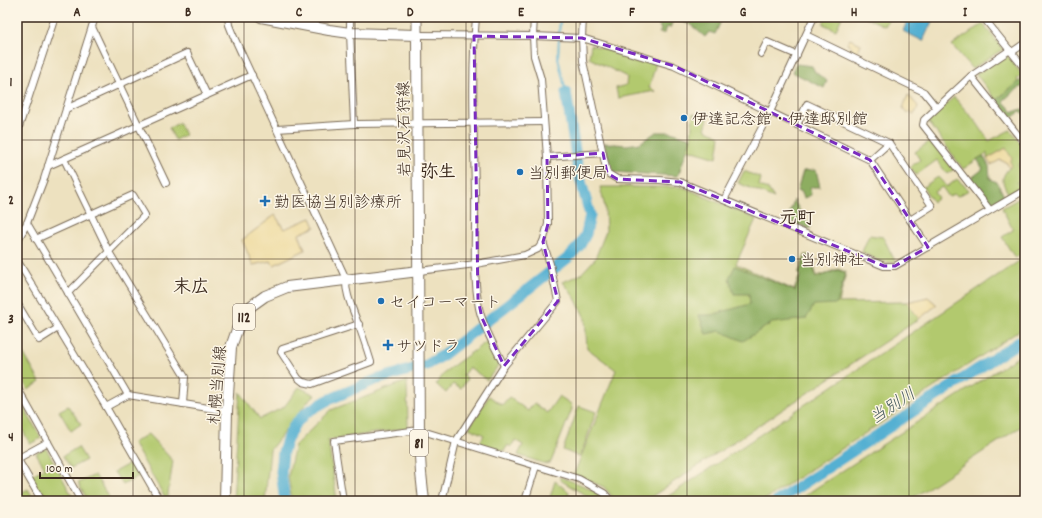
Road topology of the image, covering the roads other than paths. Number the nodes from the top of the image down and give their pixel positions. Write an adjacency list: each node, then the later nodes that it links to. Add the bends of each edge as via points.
1 (55, 17): 38 (street)
2 (95, 17): 12 (street)
3 (228, 17): 24 (street, via 233,35)
4 (261, 17): 13 (main road)
5 (350, 17): 13 (street)
6 (417, 17): 14 (main road)
7 (476, 17): 16 (street)
8 (534, 17): 17 (street)
9 (583, 17): 18 (street)
10 (814, 17): 15 (street)
11 (983, 17): 20 (street)
12 (92, 27): 26 (street); 29 (street)
13 (350, 33): 14 (main road); 34 (street)
14 (417, 35): 16 (street); 31 (main road, 岩見沢石狩線 / 81)
15 (806, 35): 22 (street); 28 (street, via 924,92)
16 (474, 36): 17 (street); 32 (street)
17 (533, 36): 18 (street); 33 (street, via 534,56 541,79)
18 (582, 38): 30 (street, via 674,66); 41 (street, via 583,61)
19 (1025, 43): 20 (street)
20 (1011, 51): 23 (street); 25 (street)
21 (761, 54): 22 (street, via 767,42)
22 (797, 55): 30 (street)
23 (1025, 69)
24 (252, 75): 27 (street); 37 (street)
25 (970, 76): 28 (street); 40 (street)
26 (120, 84): 27 (street, via 187,53); 29 (street); 35 (street)
27 (207, 95): 35 (street)
28 (936, 107): 49 (street, via 924,120 923,125)
29 (66, 109): 45 (street)
30 (770, 112): 36 (street); 48 (street)
31 (418, 122): 32 (street); 34 (street); 62 (main road, 岩見沢石狩線 / 81)
32 (474, 122): 33 (street); 61 (street)
33 (544, 122): 42 (street)
34 (354, 124): 37 (street)
35 (140, 125): 43 (street); 46 (street)
36 (797, 125): 39 (street, via 807,104); 44 (street)
37 (277, 129): 63 (street)
38 (17, 133)
39 (888, 143): 44 (street); 51 (street, via 932,206)
40 (1025, 144)
41 (603, 153): 42 (street); 48 (street, via 607,173 617,179 680,182)
42 (547, 157): 57 (street, via 548,224)
43 (64, 159): 45 (street); 50 (street)
44 (870, 160): 51 (street)
45 (48, 166): 53 (street)
46 (166, 183)
47 (1025, 190): 49 (street)
48 (724, 200): 58 (street, via 884,266 895,266)
49 (990, 210): 58 (street)
50 (90, 214): 55 (street); 59 (street); 59 (street, via 133,195 145,215)
51 (910, 220): 58 (street)
52 (17, 222): 54 (street)
53 (27, 223): 54 (street); 55 (street)
54 (23, 231): 56 (street)
55 (36, 239): 64 (street)
56 (17, 242)
57 (543, 242): 61 (street, via 538,249 524,255); 68 (street, via 558,301)
58 (928, 247)
59 (109, 252): 64 (street); 71 (street, via 185,377)
60 (17, 260): 67 (street)
61 (476, 264): 62 (street); 68 (street, via 482,318)
62 (419, 271): 63 (main road, 札幌当別線 / 112); 74 (main road, 岩見沢石狩線 / 81)
63 (346, 279): 66 (street, via 346,287); 73 (main road, 札幌当別線 / 112, via 287,287 265,296 251,306 240,321 232,347)
64 (68, 293): 70 (street)
65 (17, 303): 67 (street, via 39,340)
66 (358, 324): 66 (street, via 371,362 312,384 298,378 281,352)
67 (58, 328): 72 (street)
68 (504, 366): 75 (street)
69 (17, 387): 76 (street)
70 (128, 395): 71 (street); 72 (street)
71 (183, 404): 73 (street)
72 (106, 407): 81 (street)
73 (227, 411): 82 (main road, 札幌当別線 / 112)
74 (419, 430): 75 (street); 83 (street, via 334,441); 84 (main road, 岩見沢石狩線 / 81)
75 (456, 441): 78 (street); 85 (street)
76 (48, 442): 77 (street); 80 (street)
77 (17, 458): 79 (street)
78 (536, 466): 86 (street); 87 (street, via 579,479 604,493)
79 (42, 501)
80 (81, 501)
81 (160, 501)
82 (225, 501)
83 (343, 501)
84 (424, 501)
85 (442, 501)
86 (525, 501)
87 (611, 501)

